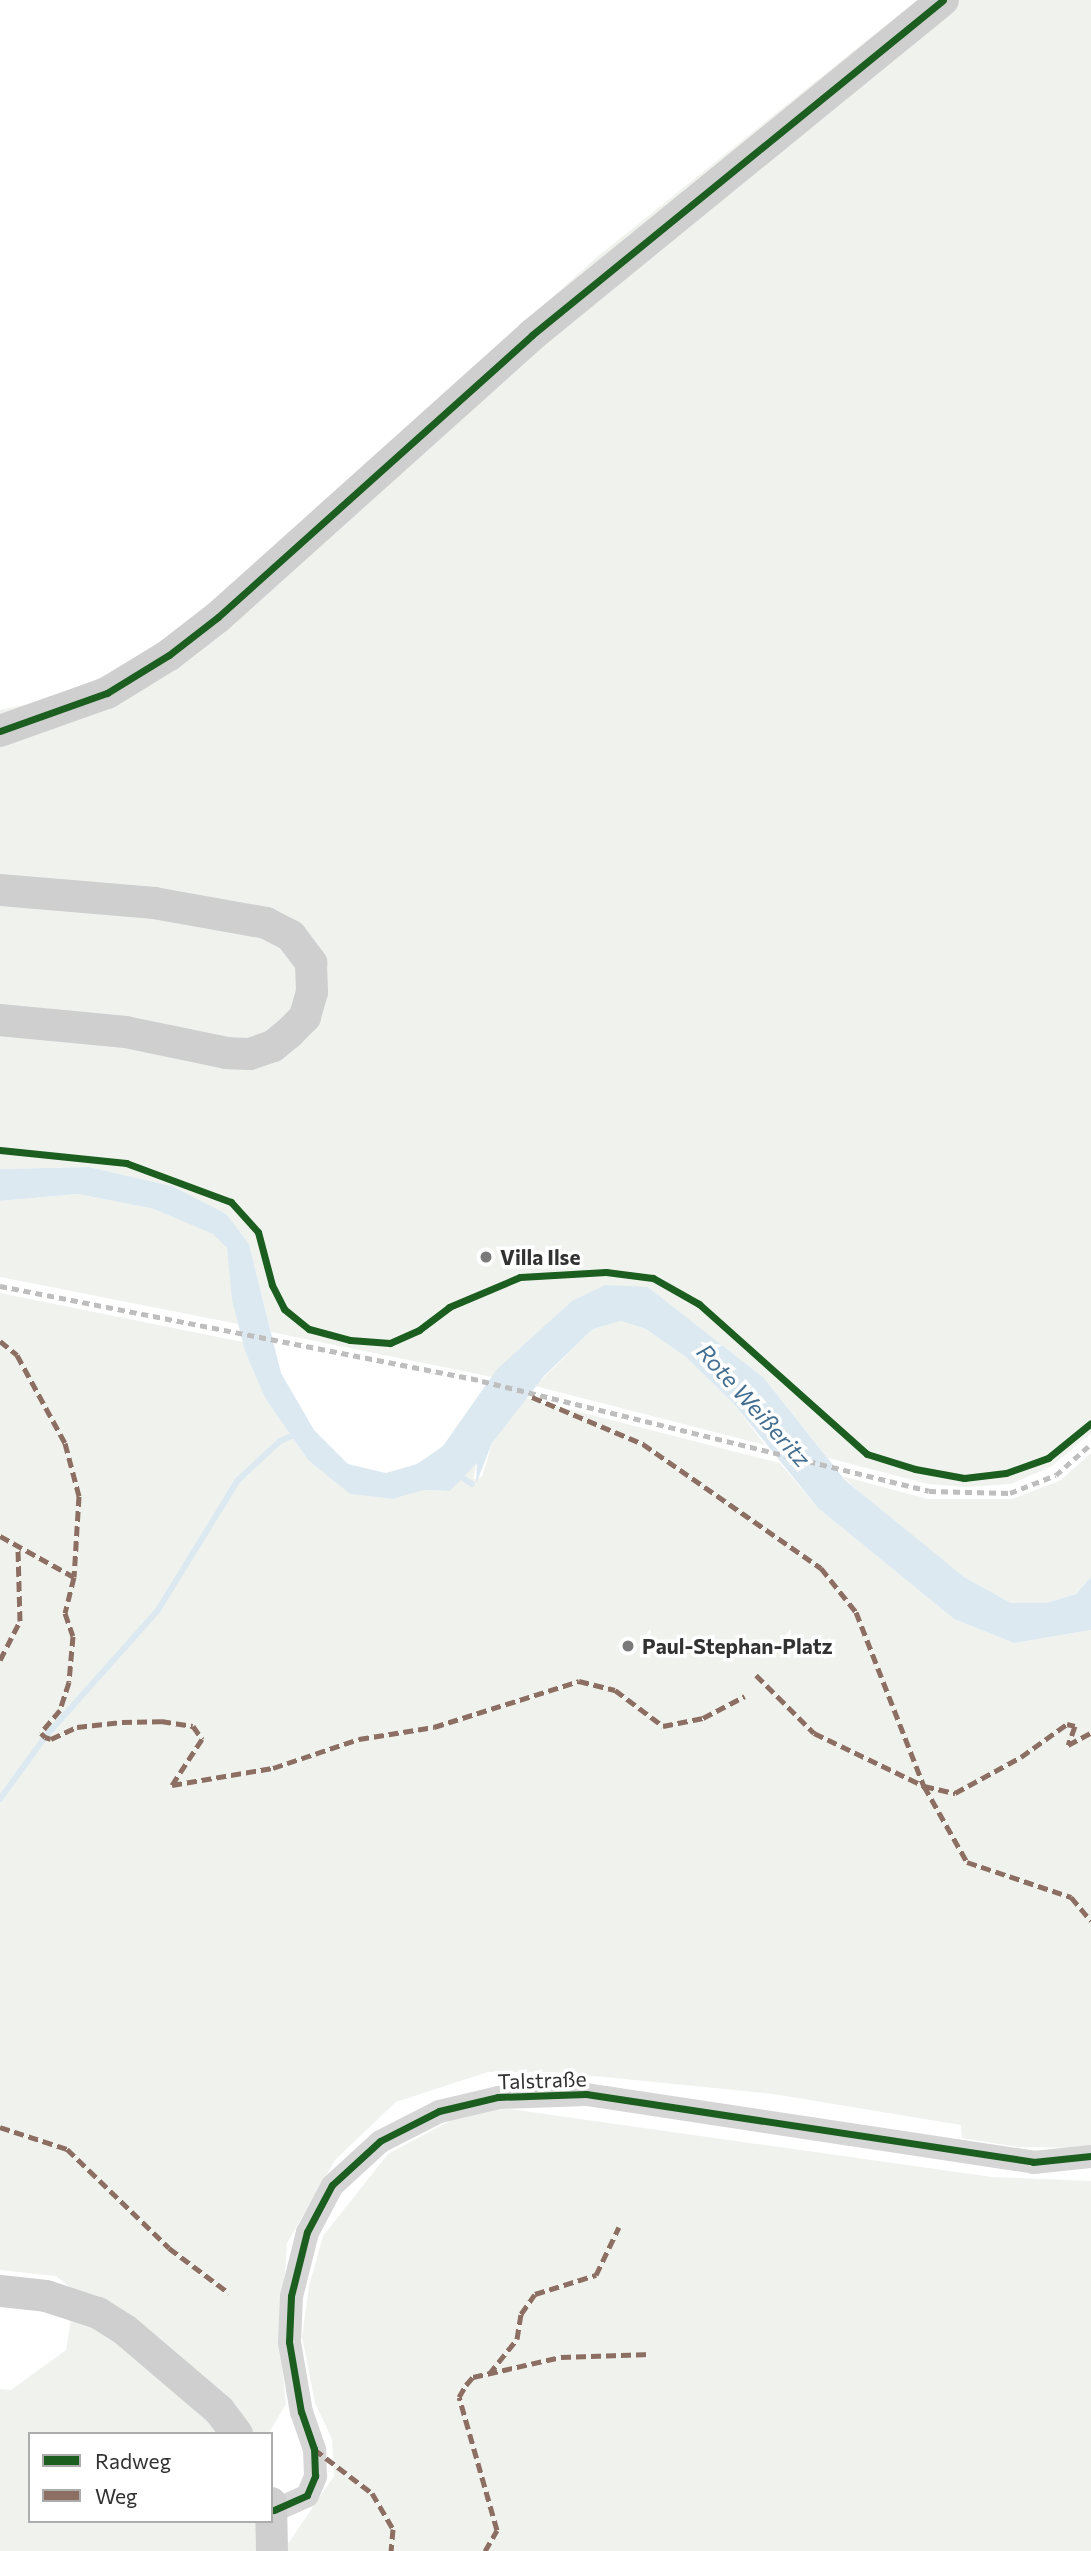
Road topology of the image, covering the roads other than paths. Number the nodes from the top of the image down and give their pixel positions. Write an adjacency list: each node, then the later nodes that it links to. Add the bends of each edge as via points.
1 (943, 0): 2 (street, via 532,335 218,617 107,693)
2 (0, 731)
3 (0, 890): 4 (street, via 154,903 266,923 291,936 311,963 312,992 305,1017 289,1033 273,1046 250,1054 126,1032)
4 (0, 1020)
5 (1091, 2156): 8 (street, Talstraße, via 1034,2162 586,2094 498,2097 439,2111 380,2141 342,2176 307,2232 291,2296 289,2342 301,2412 314,2449 315,2476 307,2495)
6 (0, 2291): 7 (street, via 73,2302 125,2330 219,2410)
7 (236, 2432)
8 (273, 2506)
9 (273, 2523): 10 (street)
10 (272, 2551)

